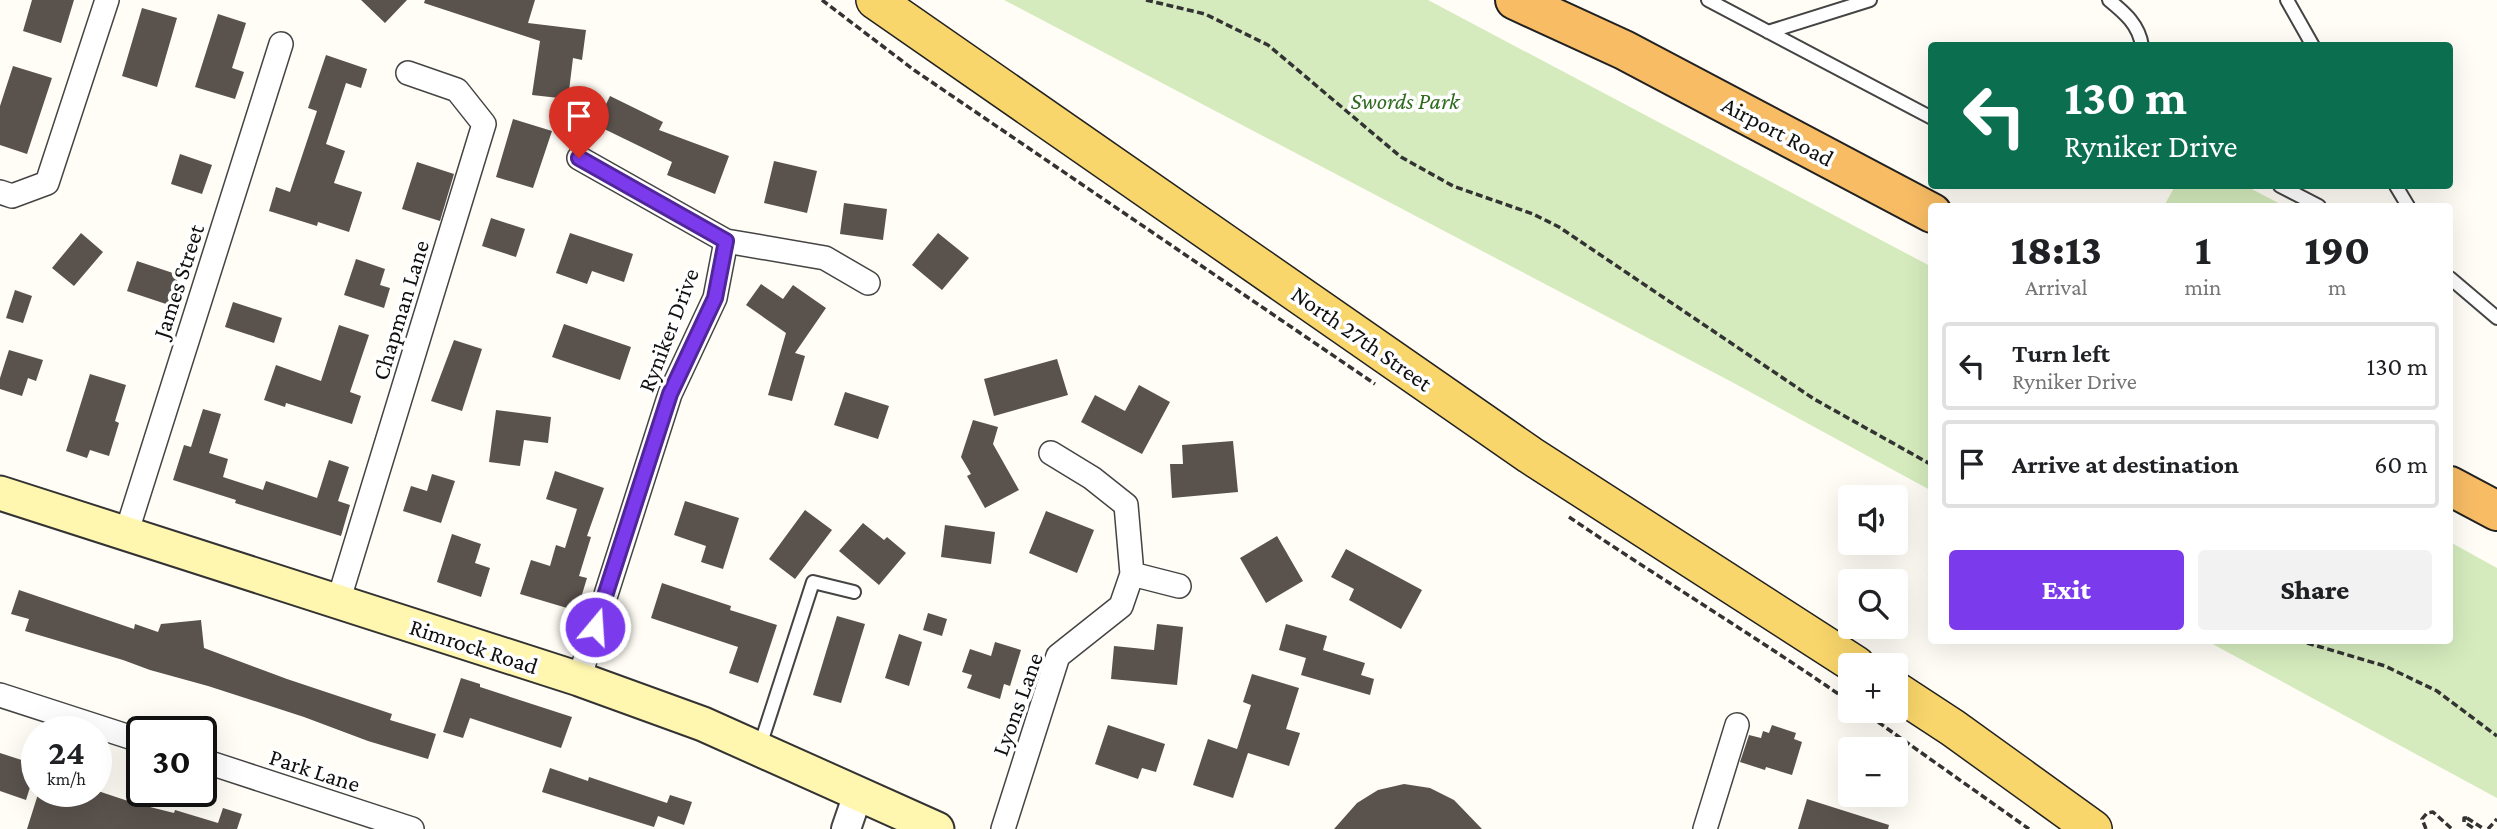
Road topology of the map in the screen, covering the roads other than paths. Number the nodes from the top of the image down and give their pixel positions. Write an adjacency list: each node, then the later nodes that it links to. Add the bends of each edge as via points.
1 (107, 0): 19 (street, via 47,183 12,196)
2 (875, 0): 35 (main road, North 27th Street, via 1530,455)
3 (1515, 0): 14 (highway, Airport Road)
4 (1543, 0): 14 (highway, Airport Road)
5 (1708, 0): 10 (lane)
6 (1870, 0): 9 (lane)
7 (2109, 0): 11 (lane, via 2135,25)
8 (2287, 0): 12 (lane)
9 (1833, 6): 10 (lane)
10 (1768, 32): 16 (lane)
11 (2141, 42)
12 (2311, 42)
13 (281, 44): 30 (street, James Street)
14 (1624, 50): 21 (highway, Airport Road)
15 (408, 73): 34 (street, Chapman Lane, via 457,90 485,124)
16 (1928, 116)
17 (579, 158): 22 (street)
18 (2286, 189): 20 (lane)
19 (0, 192)
20 (2313, 203)
21 (1928, 211)
22 (726, 241): 24 (street, via 825,258); 36 (street, Ryniker Drive, via 715,298 670,394)
23 (2453, 279): 25 (lane)
24 (868, 283)
25 (2497, 318)
26 (1051, 453): 31 (street, Lyons Lane, via 1126,505)
27 (2453, 488): 29 (highway)
28 (0, 493): 30 (main road, Rimrock Road)
29 (2497, 511)
30 (126, 534): 34 (main road, Rimrock Road)
31 (1132, 574): 32 (street); 48 (street, Lyons Lane, via 1121,606 1058,656)
32 (1179, 586)
33 (854, 592): 42 (lane, via 813,582)
34 (338, 602): 36 (main road, Rimrock Road)
35 (1838, 653)
36 (579, 679): 42 (main road, Rimrock Road)
37 (0, 695): 41 (street)
38 (1908, 699): 40 (main road)
39 (1737, 725): 49 (street)
40 (1953, 727): 50 (main road); 51 (main road)
41 (126, 736)
42 (759, 749): 44 (main road, Rimrock Road)
43 (217, 766): 45 (street, Park Lane)
44 (858, 794): 46 (street); 47 (main road, Rimrock Road)
45 (412, 829)
46 (846, 829)
47 (937, 829)
48 (1003, 829)
49 (1704, 829)
50 (2059, 829)
51 (2094, 829)

